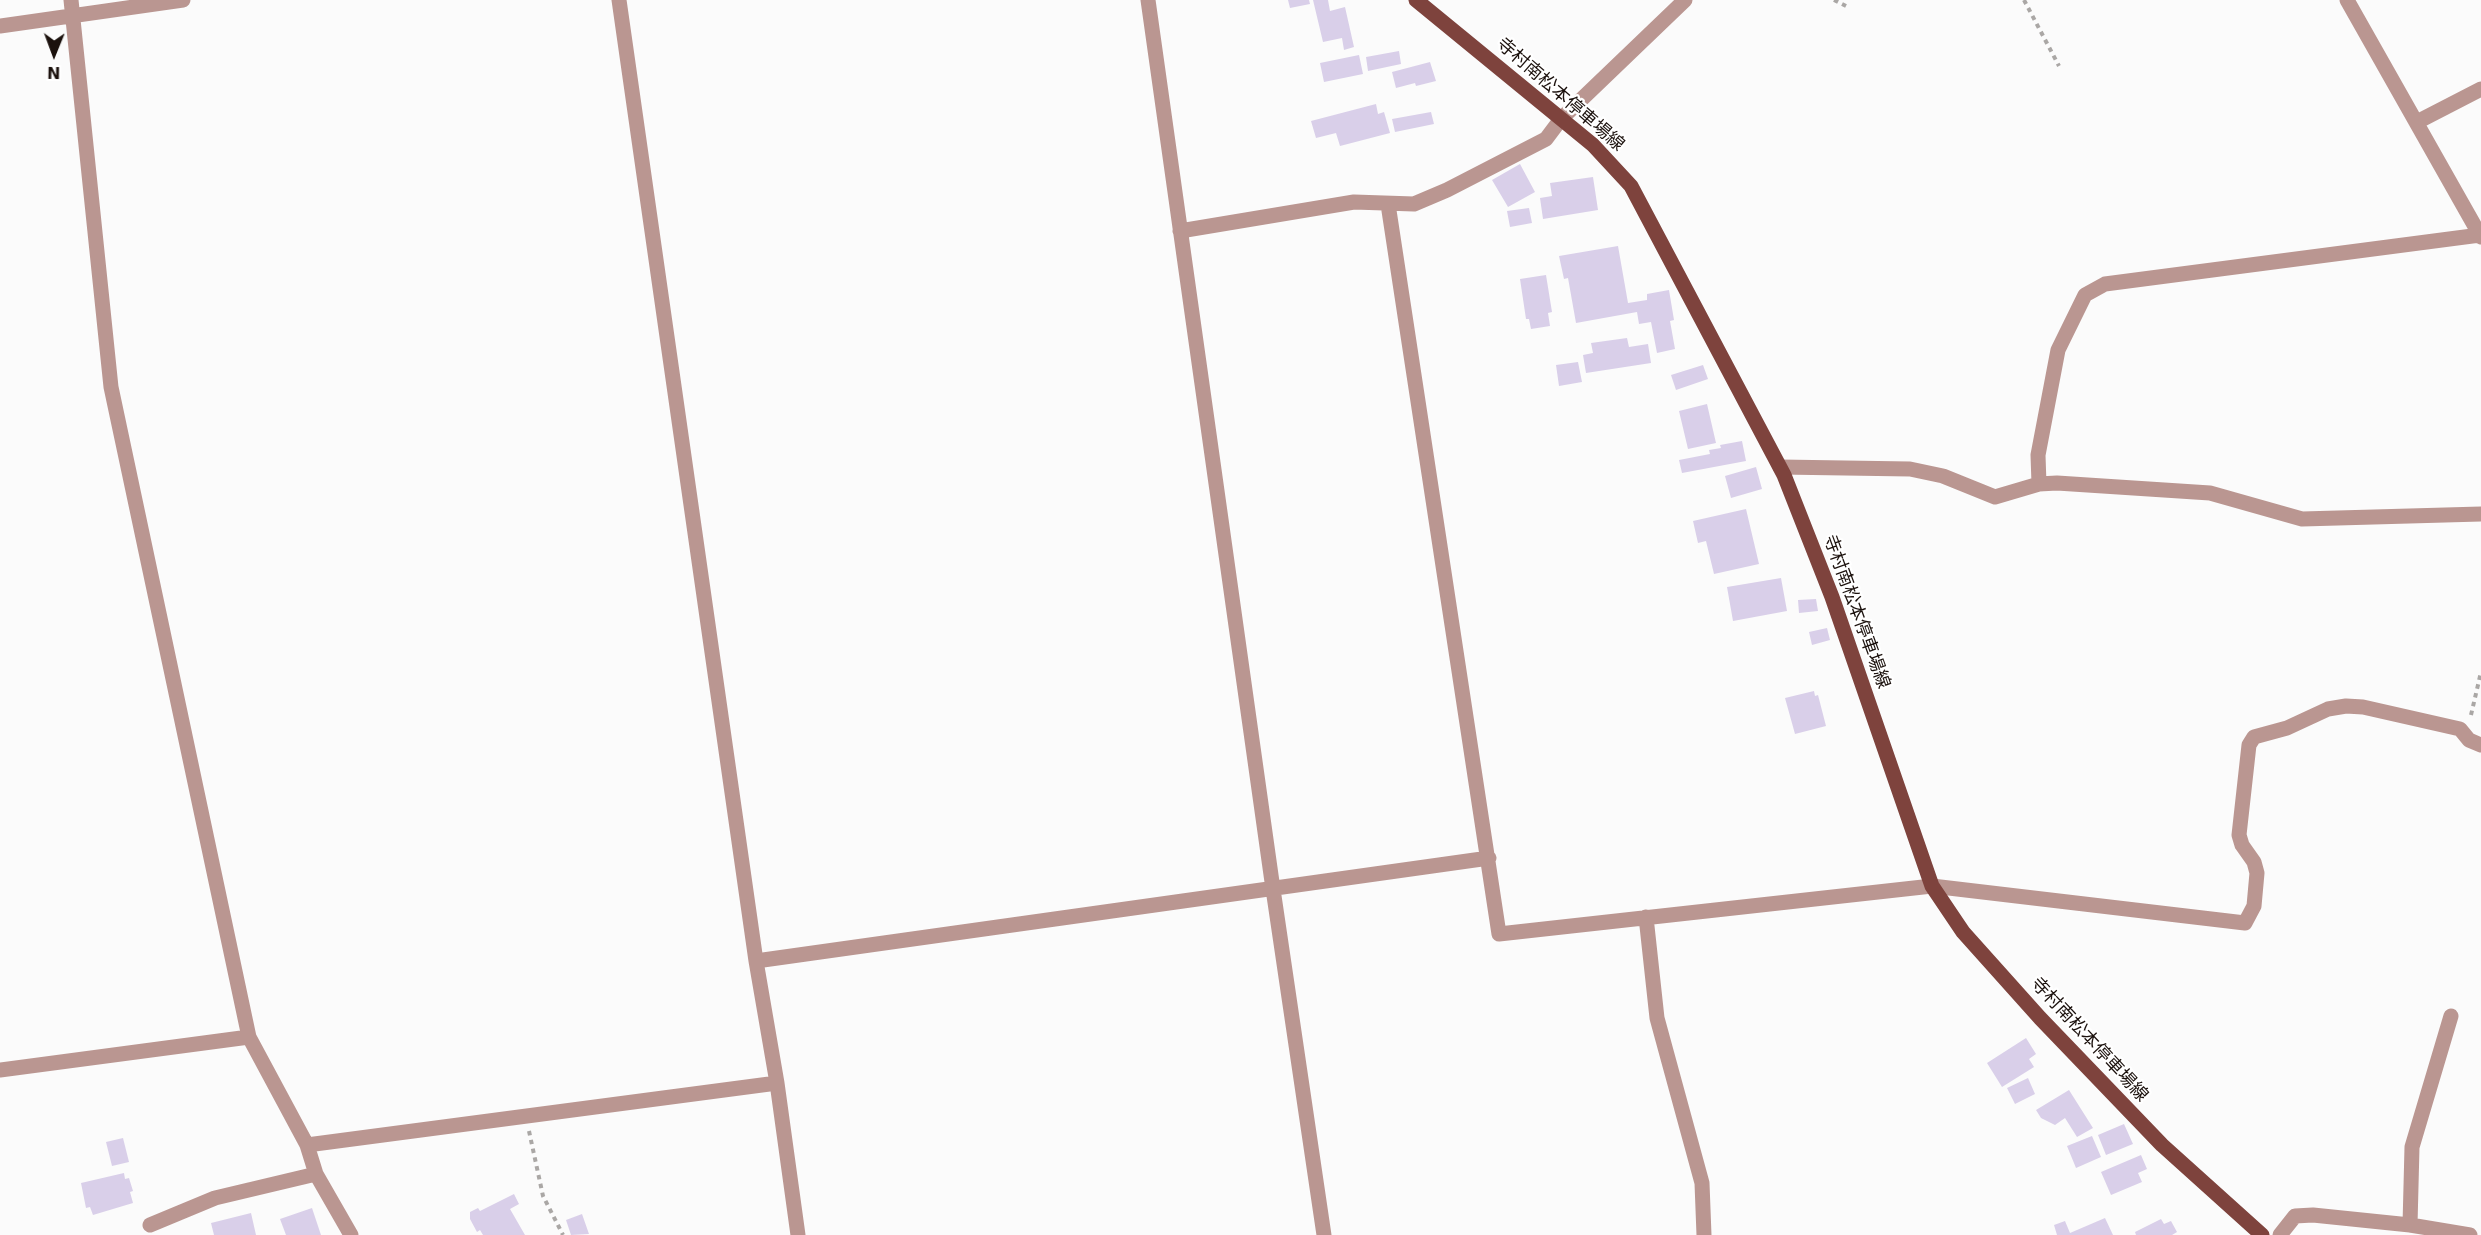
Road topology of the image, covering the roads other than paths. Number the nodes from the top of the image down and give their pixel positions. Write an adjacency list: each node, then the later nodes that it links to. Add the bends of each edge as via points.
1 (71, 0): 8 (street)
2 (183, 0): 8 (street)
3 (619, 0): 24 (street)
4 (1148, 0): 14 (street)
5 (1416, 0): 11 (main road, 寺村南松本停車場線)
6 (1685, 0): 11 (street)
7 (2347, 0): 12 (street)
8 (72, 16): 9 (street); 26 (street, via 111,387)
9 (0, 26)
10 (2481, 89): 12 (street)
11 (1561, 119): 13 (street, via 1546,139 1447,190 1414,204); 16 (main road, 寺村南松本停車場線, via 1593,145 1631,186)
12 (2417, 122): 15 (street)
13 (1388, 204): 14 (street, via 1354,202); 20 (street)
14 (1180, 231): 22 (street)
15 (2481, 236): 17 (street, via 2105,284 2085,295 2058,350 2038,454)
16 (1780, 467): 17 (street, via 1910,469 1943,476 1995,497); 21 (main road, 寺村南松本停車場線, via 1832,597)
17 (2039, 484): 18 (street, via 2210,494 2302,519)
18 (2481, 514)
19 (2481, 745): 21 (street, via 2469,740 2460,729 2346,706 2254,737 2249,745 2240,835 2258,873 2254,906 2245,922)
20 (1489, 858): 22 (street); 23 (street, via 1500,934)
21 (1932, 886): 23 (street); 37 (main road, 寺村南松本停車場線, via 1963,932 2040,1018 2162,1145)
22 (1273, 889): 24 (street); 35 (street)
23 (1646, 917): 36 (street, via 1657,1018 1702,1183)
24 (756, 961): 28 (street)
25 (2451, 1016): 32 (street, via 2412,1147)
26 (249, 1037): 27 (street); 29 (street)
27 (0, 1070)
28 (777, 1083): 29 (street); 34 (street)
29 (307, 1145): 30 (street)
30 (316, 1174): 31 (street, via 215,1198); 33 (street)
31 (150, 1225)
32 (2410, 1225): 38 (street, via 2295,1216); 39 (street)
33 (351, 1235)
34 (798, 1235)
35 (1324, 1235)
36 (1704, 1235)
37 (2262, 1235)
38 (2280, 1235)
39 (2470, 1235)

